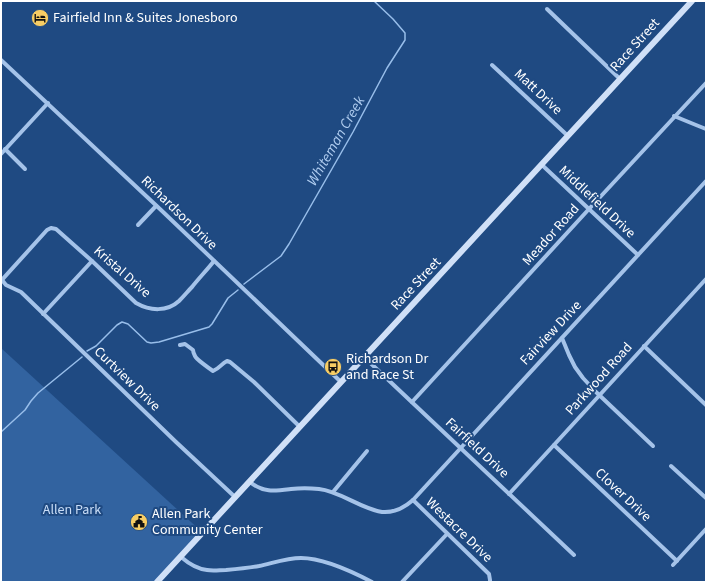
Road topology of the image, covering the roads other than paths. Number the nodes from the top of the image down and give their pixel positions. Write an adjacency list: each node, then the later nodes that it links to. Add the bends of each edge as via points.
1 (692, 1): 5 (street, Race Street)
2 (546, 9): 5 (street)
3 (1, 60): 7 (street, Richardson Drive)
4 (492, 65): 10 (street, Matt Drive)
5 (620, 79): 10 (street, Race Street)
6 (706, 83): 8 (street, Meador Road)
7 (48, 103): 11 (street); 16 (street, Richardson Drive)
8 (674, 116): 9 (street); 17 (street, Meador Road)
9 (706, 129)
10 (568, 136): 13 (street, Race Street)
11 (5, 150): 12 (street); 14 (street)
12 (1, 154)
13 (542, 165): 17 (street, Middlefield Drive); 28 (street, Race Street)
14 (25, 168)
15 (706, 181): 19 (street, Fairview Drive)
16 (156, 206): 18 (street); 21 (street, Richardson Drive)
17 (589, 209): 19 (street, Middlefield Drive); 31 (street, Meador Road)
18 (138, 225)
19 (638, 255): 25 (street, Fairview Drive)
20 (92, 261): 21 (street, Kristal Drive, via 136,303 147,308 159,309 179,301); 23 (street, Kristal Drive, via 56,229 51,228); 24 (street)
21 (214, 261): 29 (street, Richardson Drive)
22 (706, 279): 27 (street, Parkwood Road)
23 (1, 281): 24 (street, Curtview Drive, via 20,292)
24 (43, 314): 42 (street, Curtview Drive)
25 (562, 338): 30 (street, via 575,367); 36 (street, Fairview Drive)
26 (180, 345): 33 (street, via 185,344 193,350 196,358 213,371 224,362 230,362)
27 (644, 346): 30 (street, Parkwood Road); 32 (street)
28 (364, 357): 29 (street, Race Street); 31 (street, Fairfield Drive)
29 (341, 382): 33 (street, Race Street)
30 (599, 395): 34 (street, Parkwood Road); 35 (street)
31 (412, 402): 36 (street, Fairfield Drive)
32 (706, 405)
33 (300, 427): 39 (street, Race Street)
34 (554, 445): 41 (street, Parkwood Road); 49 (street, Clover Drive)
35 (653, 446)
36 (460, 448): 41 (street, Fairfield Drive); 44 (street, Fairview Drive)
37 (367, 451): 40 (street)
38 (671, 466): 43 (street)
39 (250, 482): 40 (street, Westacre Drive, via 267,490 301,488); 42 (street, Race Street)
40 (333, 492): 44 (street, Westacre Drive, via 382,512 402,508)
41 (509, 494): 47 (street, Fairfield Drive)
42 (235, 497): 48 (street, Race Street)
43 (706, 498)
44 (413, 500): 46 (street, Westacre Drive)
45 (706, 529): 49 (street)
46 (447, 534): 51 (street, Westacre Drive, via 489,574); 54 (street)
47 (574, 555)
48 (181, 556): 52 (street, Race Street); 53 (street, via 197,568 207,570 245,568 288,559 309,558 324,561)
49 (677, 561): 50 (street)
50 (673, 565)
51 (490, 581)
52 (157, 582)
53 (372, 582)
54 (402, 582)

